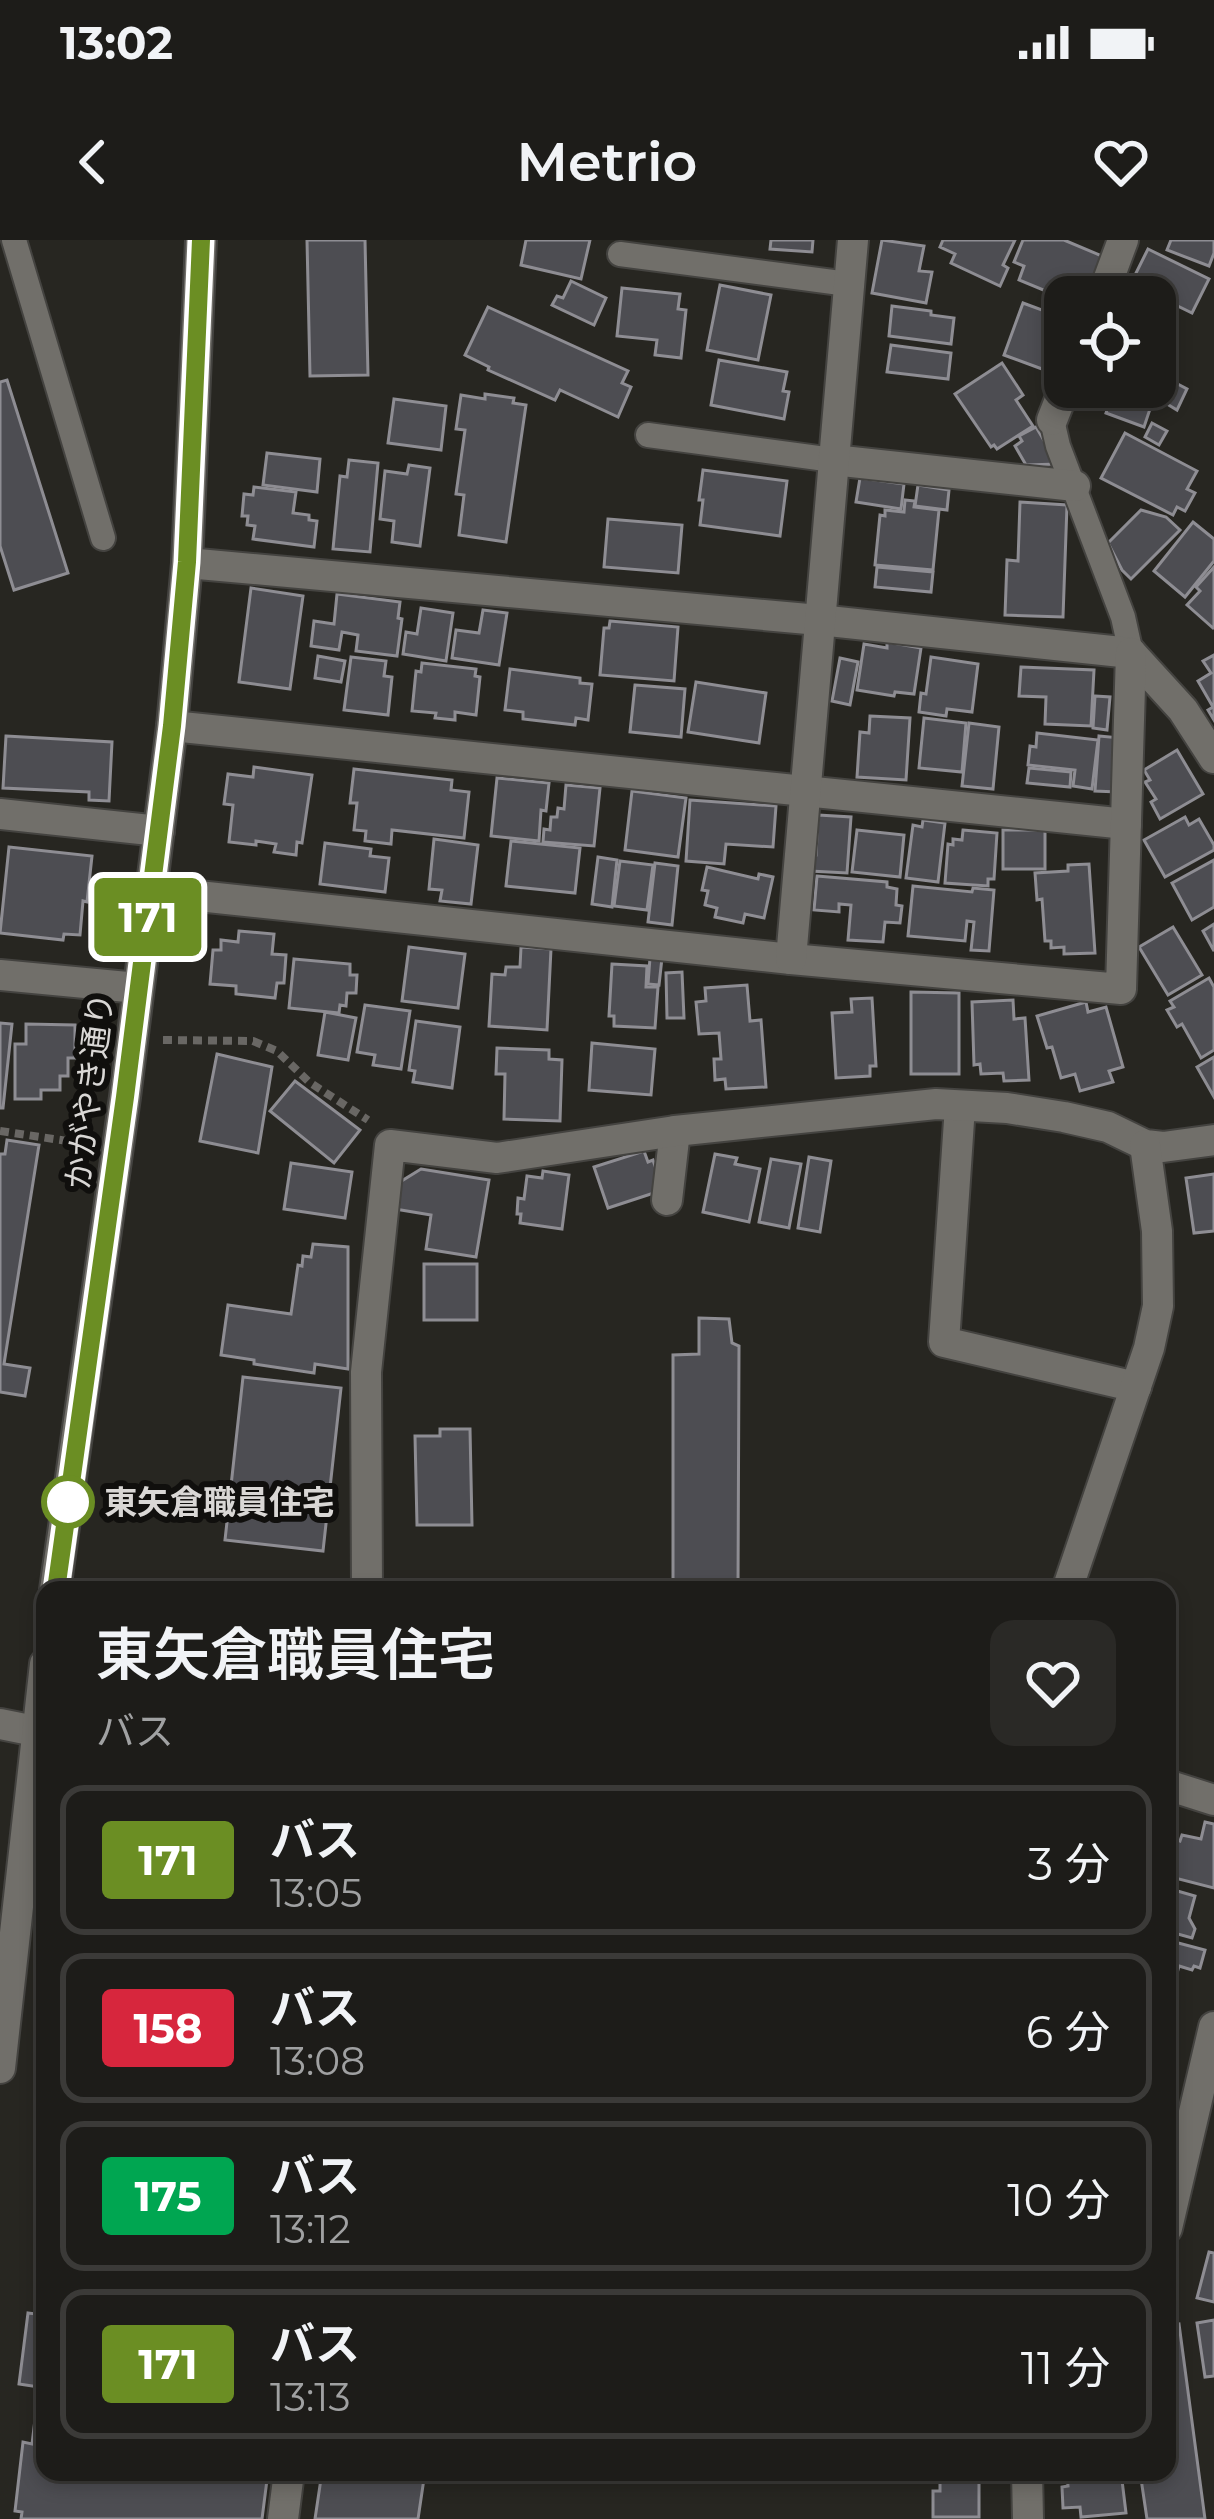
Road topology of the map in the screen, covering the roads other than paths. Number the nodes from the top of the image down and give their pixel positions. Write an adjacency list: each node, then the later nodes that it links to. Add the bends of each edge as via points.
1 (14, 240): 13 (lane)
2 (201, 240): 14 (street, かがやき通り)
3 (853, 240): 7 (street)
4 (1123, 240): 6 (street)
5 (620, 254): 7 (lane)
6 (1110, 276)
7 (848, 284): 11 (street)
8 (1057, 408): 9 (street)
9 (1052, 420): 12 (lane)
10 (648, 435): 11 (lane)
11 (833, 460): 12 (street); 15 (street)
12 (1075, 486): 16 (lane)
13 (103, 538)
14 (187, 562): 15 (street); 17 (street, かがやき通り)
15 (819, 620): 16 (street); 19 (street)
16 (1131, 653): 18 (street); 21 (street)
17 (172, 726): 19 (street); 22 (street, かがやき通り)
18 (1214, 758)
19 (805, 791): 21 (street); 24 (street)
20 (0, 814): 22 (street)
21 (1126, 824): 24 (street, via 1121,989)
22 (159, 831): 23 (street, かがやき通り)
23 (152, 892): 24 (street); 26 (street, かがやき通り)
24 (790, 959)
25 (0, 975): 26 (street)
26 (138, 988): 33 (street, かがやき通り)
27 (960, 1106): 28 (street); 30 (street, via 1064,1117); 32 (street, via 944,1342)
28 (675, 1131): 31 (street); 34 (street, via 497,1158 390,1145 366,1372)
29 (1214, 1140): 30 (street)
30 (1145, 1145): 32 (street, via 1158,1306)
31 (667, 1200)
32 (1136, 1388): 35 (street)
33 (57, 1581)
34 (367, 1581)
35 (1070, 1581)
36 (0, 1724): 37 (street)
37 (36, 1731)
38 (36, 1766): 42 (street)
39 (1176, 1789): 40 (street)
40 (1214, 1800)
41 (1214, 2027): 43 (street)
42 (0, 2068)
43 (1176, 2190)
44 (288, 2481): 46 (street)
45 (1027, 2481): 47 (street)
46 (283, 2519)
47 (1028, 2519)

